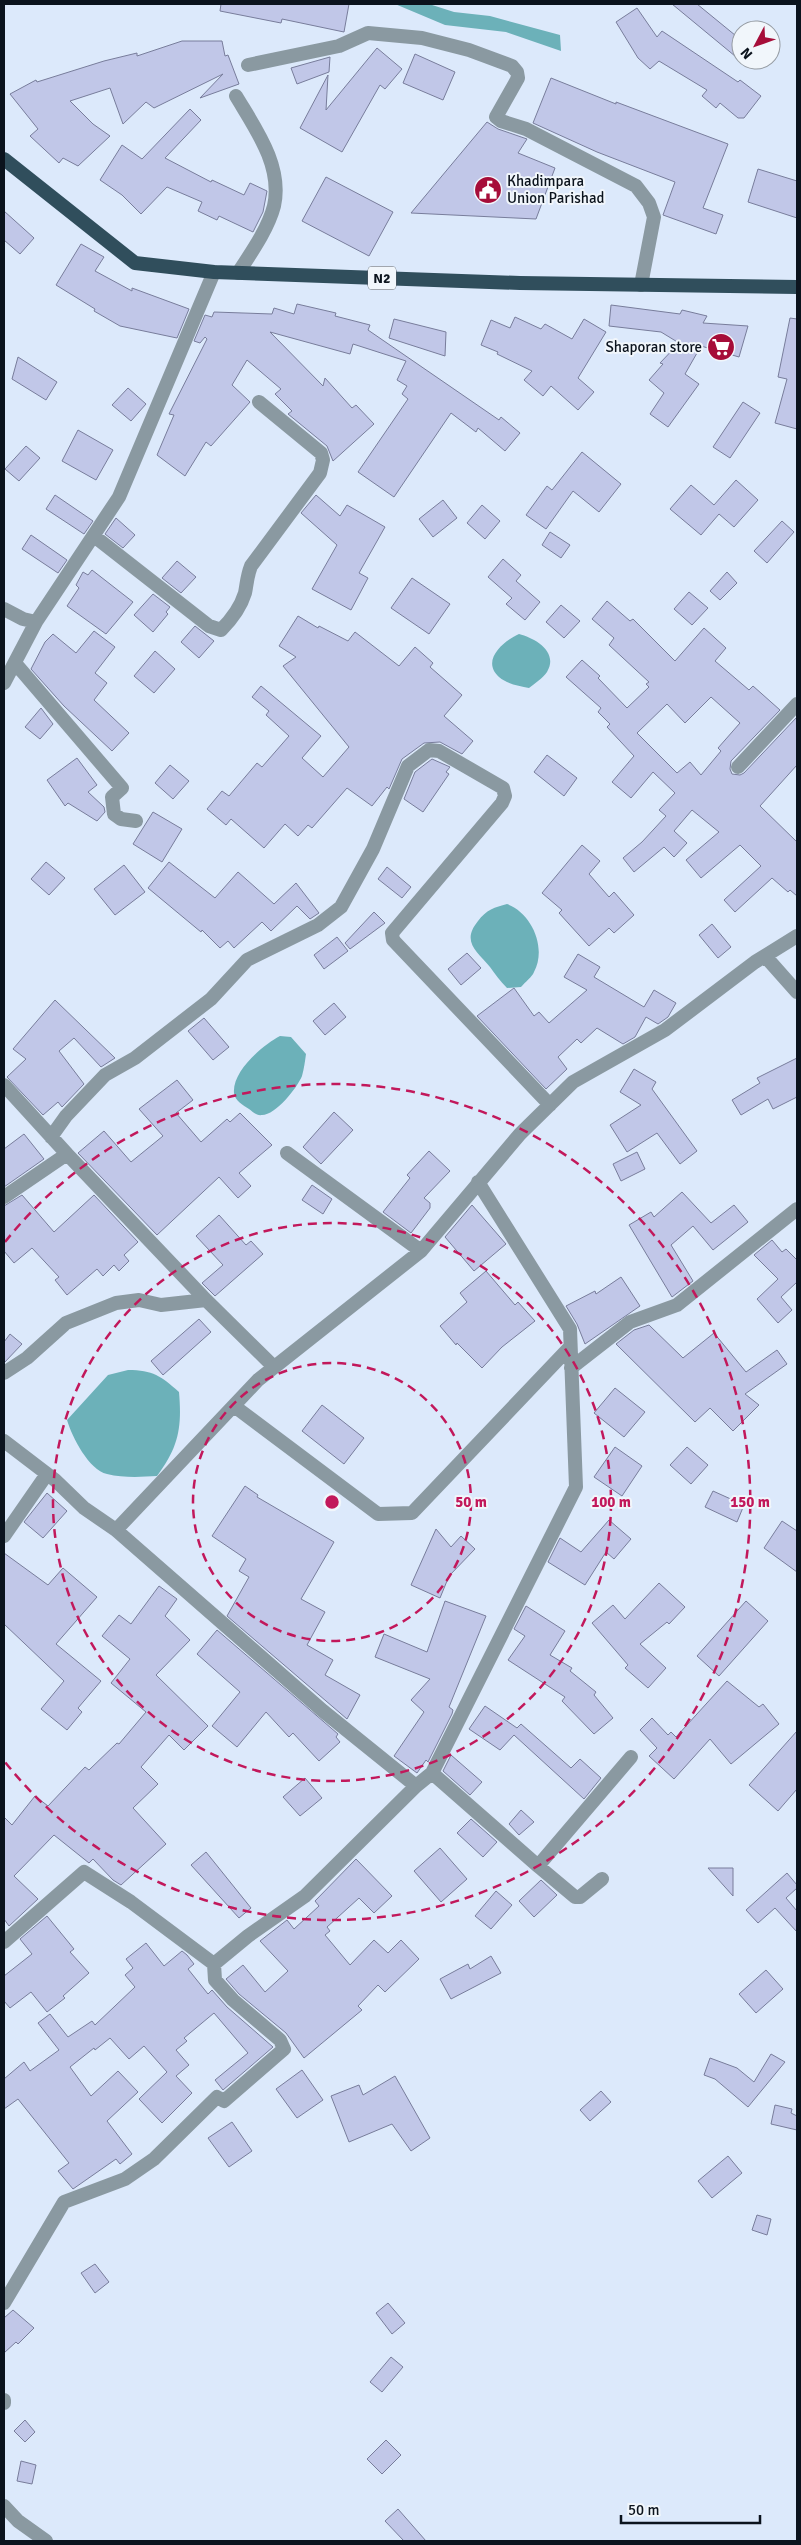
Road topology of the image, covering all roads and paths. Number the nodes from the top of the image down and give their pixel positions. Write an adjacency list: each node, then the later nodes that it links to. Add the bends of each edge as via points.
1 (248, 65): 6 (street, via 339,46 368,33 422,38 469,50 512,66 518,72 518,78 496,117 636,186 649,203 654,217)
2 (236, 96): 5 (street, via 263,142 275,179 274,206 257,243)
3 (4, 159): 4 (highway, N2, via 135,263)
4 (214, 272): 5 (highway, N2); 9 (street, via 119,497)
5 (238, 273): 6 (highway, N2)
6 (641, 285): 7 (highway, N2)
7 (797, 287)
8 (259, 402): 9 (street, via 321,453 323,460 320,473 251,566 241,602 221,630 209,626)
9 (94, 536): 11 (street)
10 (4, 609): 11 (street)
11 (36, 622): 12 (street)
12 (15, 663): 13 (street); 16 (street, via 122,788 112,797 114,814 121,819)
13 (4, 683)
14 (797, 704): 15 (street)
15 (738, 767)
16 (136, 821)
17 (797, 936): 18 (street)
18 (764, 956): 19 (street); 21 (street, via 665,1030 573,1082)
19 (797, 992)
20 (4, 1085): 22 (street)
21 (550, 1105): 22 (street, via 393,940 392,933 505,796 503,788 439,751 429,750 408,766 373,849 341,907 318,925 247,960 211,999 135,1058 105,1075); 25 (street)
22 (51, 1137): 24 (street)
23 (287, 1153): 28 (street)
24 (67, 1154): 26 (street); 29 (street)
25 (478, 1182): 28 (street); 30 (street, via 570,1329)
26 (4, 1197)
27 (797, 1209): 32 (street, via 677,1305 630,1322)
28 (421, 1251): 31 (street)
29 (206, 1300): 31 (street); 33 (street, via 161,1305 139,1300 116,1303 66,1323 27,1358)
30 (570, 1347): 32 (street); 34 (street, via 412,1513 378,1514)
31 (274, 1367): 34 (street)
32 (571, 1368): 40 (street, via 576,1487)
33 (4, 1373)
34 (234, 1406): 37 (street)
35 (4, 1441): 36 (street)
36 (47, 1474): 37 (street, via 84,1508); 38 (street)
37 (116, 1530): 41 (street, via 323,1711)
38 (4, 1536)
39 (631, 1758): 42 (street)
40 (432, 1773): 41 (street); 42 (street)
41 (416, 1786): 45 (street, via 305,1896)
42 (538, 1866): 43 (street, via 575,1897 580,1897)
43 (602, 1879)
44 (4, 1942): 45 (street, via 84,1872 131,1902)
45 (214, 1964): 46 (street, via 216,1980 233,2000 280,2040 284,2049 224,2101 216,2097 154,2159 125,2180 64,2202)
46 (4, 2303)
47 (4, 2506): 48 (street)
48 (46, 2541)

